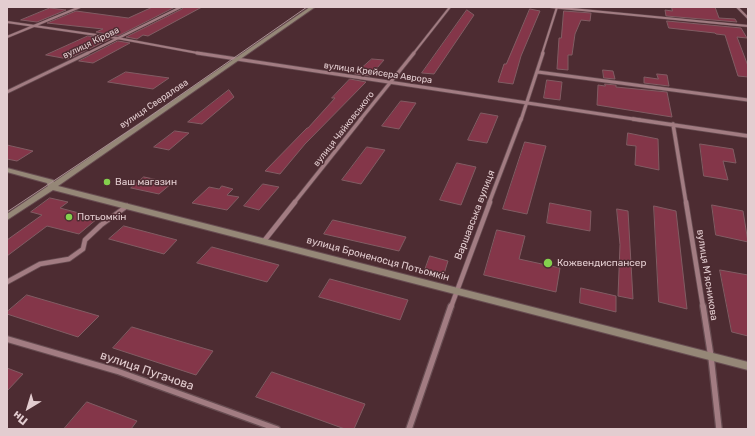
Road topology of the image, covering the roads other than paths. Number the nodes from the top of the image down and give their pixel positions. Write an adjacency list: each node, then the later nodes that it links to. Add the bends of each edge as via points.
1 (80, 7): 10 (street)
2 (181, 7): 13 (street, вулиця Кірова)
3 (313, 7): 14 (street, вулиця Свердлова)
4 (450, 7): 16 (street, вулиця Чайковського)
5 (551, 7): 6 (street)
6 (556, 7): 11 (street); 15 (street, Варшавська вулиця)
7 (737, 7): 8 (street)
8 (748, 18)
9 (7, 22): 10 (street, вулиця Крейсера Аврора)
10 (35, 26): 12 (street); 13 (street, вулиця Крейсера Аврора)
11 (748, 26)
12 (7, 37)
13 (117, 38): 14 (street, вулиця Крейсера Аврора); 17 (street, вулиця Кірова)
14 (238, 59): 16 (street, вулиця Крейсера Аврора); 23 (street, вулиця Свердлова)
15 (538, 72): 18 (street); 19 (street, Варшавська вулиця)
16 (390, 82): 19 (street, вулиця Крейсера Аврора); 26 (street, вулиця Чайковського)
17 (7, 92)
18 (748, 100)
19 (528, 102): 20 (street, вулиця Крейсера Аврора); 28 (street, Варшавська вулиця)
20 (673, 124): 21 (street, вулиця Крейсера Аврора); 30 (street, вулиця М'ясникова)
21 (748, 136)
22 (7, 170): 23 (street, вулиця Броненосця Потьомкін, via 50,182)
23 (52, 187): 24 (street, вулиця Броненосця Потьомкін); 25 (street, вулиця Свердлова)
24 (127, 206): 26 (street, вулиця Броненосця Потьомкін); 27 (street, via 101,225 85,240 83,249 69,259 40,264)
25 (7, 218)
26 (264, 241): 28 (street, вулиця Броненосця Потьомкін)
27 (7, 282)
28 (456, 290): 30 (street, вулиця Броненосця Потьомкін); 33 (street, Варшавська вулиця)
29 (7, 339): 32 (street, вулиця Пугачова, via 117,371)
30 (711, 358): 31 (street, вулиця Броненосця Потьомкін); 34 (street, вулиця М'ясникова)
31 (748, 366)
32 (277, 429)
33 (409, 429)
34 (719, 429)

